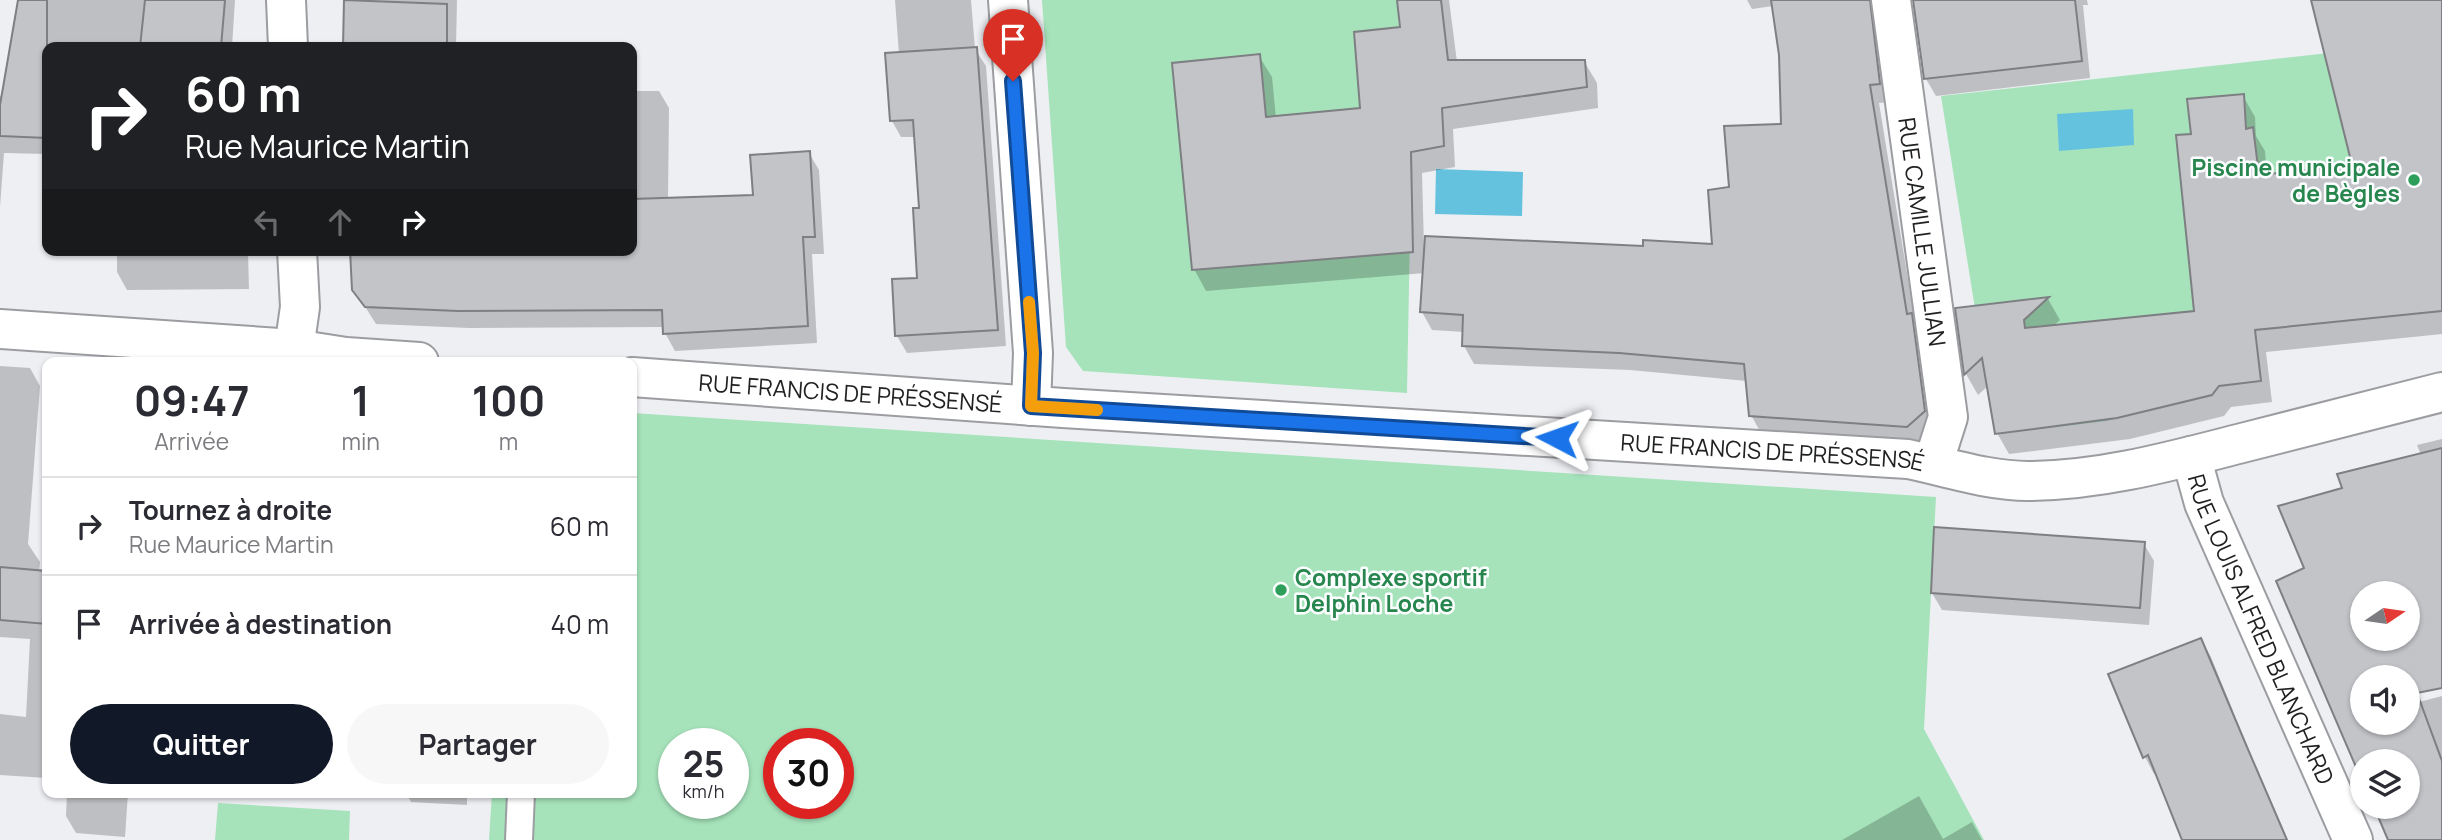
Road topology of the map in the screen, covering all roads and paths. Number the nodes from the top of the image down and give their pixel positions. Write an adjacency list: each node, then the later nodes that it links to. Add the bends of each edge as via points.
1 (286, 0): 4 (street)
2 (1008, 0): 11 (street, via 1033,353)
3 (1891, 0): 13 (street, RUE CAMILLE JULLIAN, via 1948,417)
4 (288, 42)
5 (297, 256): 7 (street, via 300,307)
6 (0, 329): 7 (street)
7 (294, 349): 8 (street)
8 (346, 357)
9 (637, 377): 11 (street, RUE FRANCIS DE PRÉSSENSÉ)
10 (2442, 392): 12 (street, RUE FRANCIS DE PRÉSSENSÉ)
11 (1031, 406): 13 (street, RUE FRANCIS DE PRÉSSENSÉ)
12 (2191, 456): 13 (street, RUE FRANCIS DE PRÉSSENSÉ, via 2093,475 2027,481); 16 (street, RUE LOUIS ALFRED BLANCHARD, via 2204,503)
13 (1933, 464)
14 (521, 798): 15 (lane)
15 (519, 840)
16 (2353, 840)

